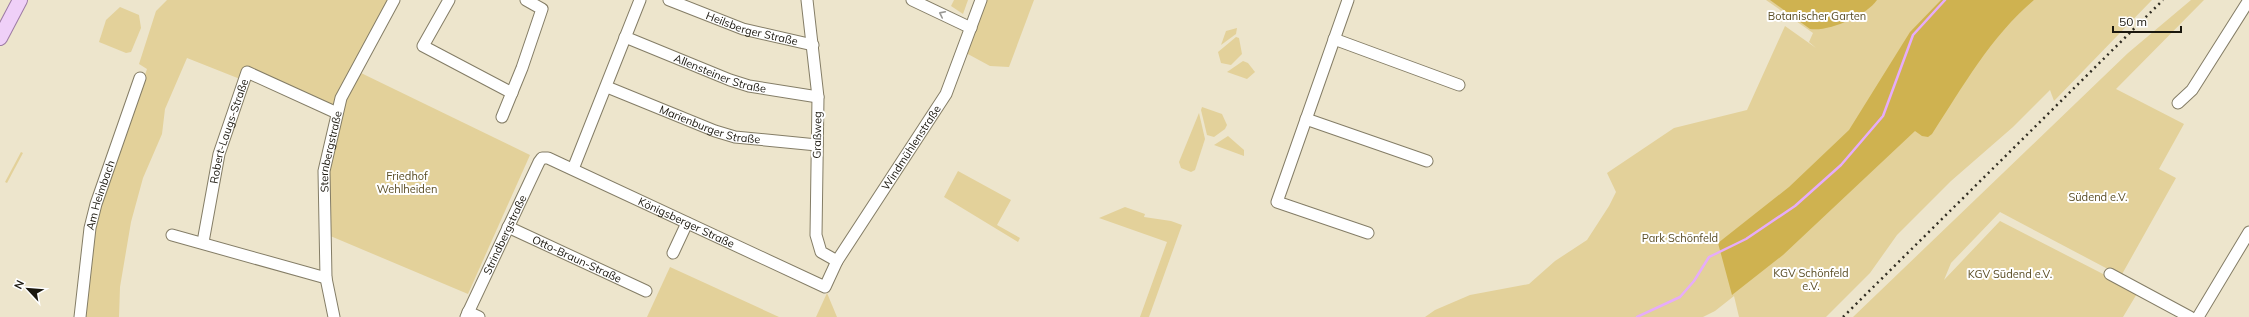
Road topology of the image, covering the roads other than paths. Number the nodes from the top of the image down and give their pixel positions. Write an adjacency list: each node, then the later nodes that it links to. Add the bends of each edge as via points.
1 (20, 0): 14 (main road)
2 (394, 0): 23 (street, Sternbergstraße, via 341,98)
3 (449, 0): 20 (street, via 423,46)
4 (640, 0): 13 (street)
5 (669, 0): 16 (street, Heilsberger Straße, via 743,29)
6 (807, 0): 16 (street, Graßweg)
7 (912, 0): 12 (street, one-way to 7)
8 (981, 0): 12 (street, Windmühlenstraße)
9 (1348, 0): 15 (street)
10 (2249, 0): 22 (street, via 2192,90)
11 (529, 1): 20 (street, via 542,9 540,22)
12 (971, 28): 37 (street, Windmühlenstraße, via 946,94)
13 (625, 37): 19 (street); 21 (street, Allensteiner Straße, via 749,86)
14 (0, 38)
15 (1334, 39): 18 (street); 25 (street)
16 (813, 45): 21 (street, Graßweg)
17 (140, 78): 43 (street, Am Heimbach, via 96,204 90,228)
18 (1459, 85)
19 (607, 87): 26 (street, Marienburger Straße, via 735,137); 29 (street)
20 (512, 93): 24 (street)
21 (818, 96): 26 (street, Graßweg)
22 (2178, 103)
23 (337, 113): 35 (street, Robert-Laugs-Straße, via 247,72 219,154); 39 (street, Sternbergstraße, via 324,171)
24 (502, 116)
25 (1306, 119): 28 (street); 33 (street, via 1277,202)
26 (817, 144): 37 (street, Graßweg, via 816,235 821,252)
27 (548, 158): 29 (street, Königsberger Straße); 31 (street, Strindbergstraße, via 542,158 538,162)
28 (1427, 162)
29 (573, 169): 30 (street, Königsberger Straße)
30 (687, 223): 36 (street); 40 (street, Königsberger Straße)
31 (508, 227): 41 (street, Otto-Braun-Straße); 42 (street, Strindbergstraße)
32 (2249, 232): 47 (street)
33 (1368, 233)
34 (172, 235): 35 (street)
35 (203, 242): 39 (street)
36 (673, 253)
37 (837, 261): 40 (street, Windmühlenstraße)
38 (2110, 274): 46 (street)
39 (326, 278): 44 (street, Sternbergstraße)
40 (825, 287)
41 (646, 291)
42 (467, 315): 45 (street)
43 (80, 317)
44 (334, 317)
45 (479, 317)
46 (2190, 317)
47 (2198, 317)

